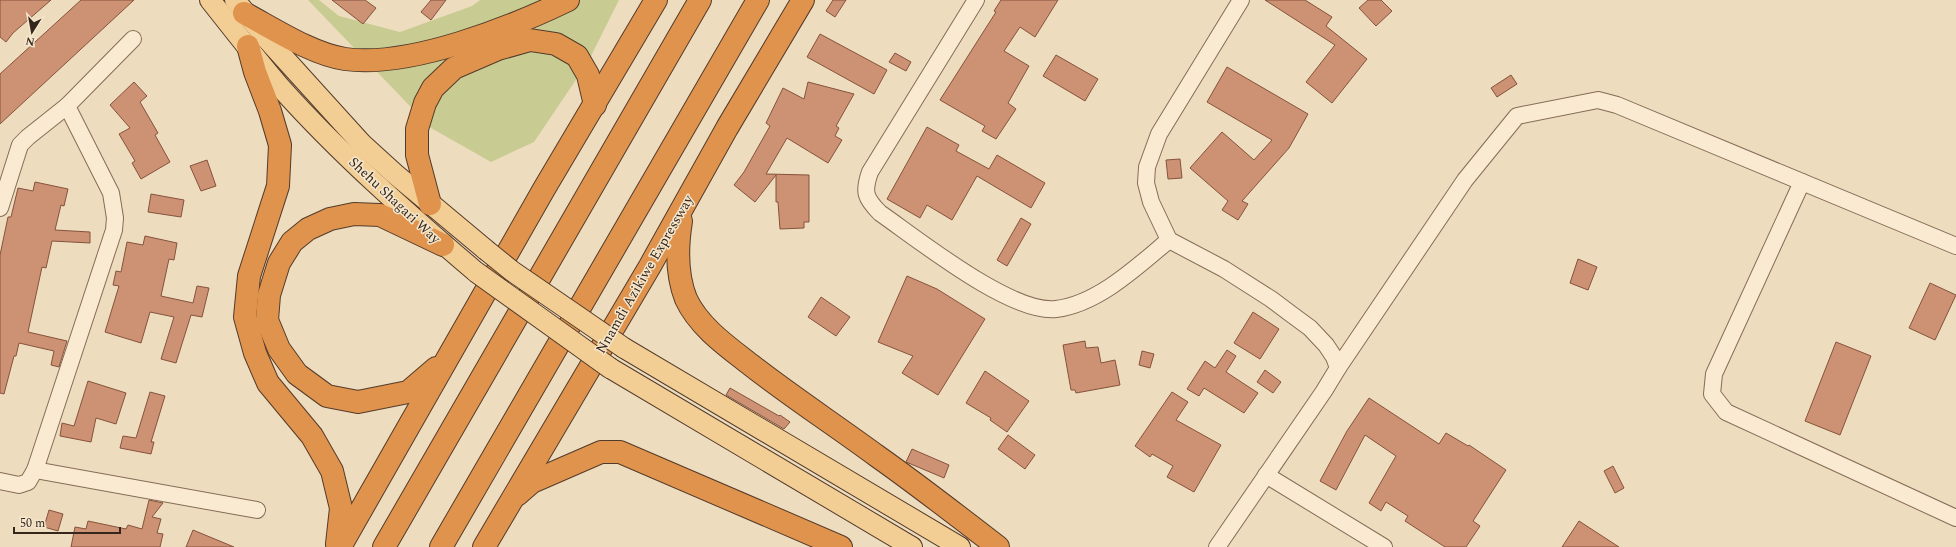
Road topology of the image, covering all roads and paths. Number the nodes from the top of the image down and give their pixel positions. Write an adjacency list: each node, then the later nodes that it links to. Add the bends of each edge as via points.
1 (210, 0): 11 (main road, Shehu Shagari Way)
2 (568, 0): 9 (highway, via 542,13 474,38 420,53 377,61 344,59 305,46)
3 (656, 0): 12 (highway)
4 (700, 0): 30 (highway)
5 (758, 0): 31 (highway)
6 (803, 0): 17 (highway, Nnamdi Azikiwe Expressway)
7 (976, 0): 18 (street, via 870,172 866,183 866,195 870,203 880,213 975,278 1035,308 1056,309 1078,303 1119,282)
8 (1241, 0): 18 (street, via 1167,118 1148,168 1146,183 1151,202)
9 (239, 6): 15 (main road, Shehu Shagari Way, via 362,144)
10 (133, 39): 13 (street)
11 (248, 46): 19 (main road, Shehu Shagari Way, via 281,87 325,134); 29 (highway, via 254,72 280,144 278,186 249,276 245,317 255,353 268,382 312,436 332,471 341,508)
12 (596, 105): 15 (highway, via 588,75 577,56 556,44 530,40 498,49 454,68 433,88 424,103 417,129 416,155); 21 (highway, via 544,189)
13 (67, 106): 16 (street, via 20,146); 23 (street, via 111,193 114,230)
14 (1802, 182): 20 (street); 22 (street, via 1617,105 1598,100 1517,116 1465,180); 28 (street, via 1714,374 1712,394 1726,412)
15 (430, 204): 35 (main road, Shehu Shagari Way, bridge, via 512,271 624,348)
16 (0, 208)
17 (678, 216): 26 (highway, Nnamdi Azikiwe Expressway); 36 (highway, via 681,221 677,259 680,276 686,299 703,324 718,339 770,379)
18 (1169, 240): 22 (street, via 1224,269 1281,306 1310,328 1326,345)
19 (443, 245): 21 (highway, via 380,215 354,214 330,219 308,229 292,242 279,262 269,295 267,320 278,349 298,374 327,396 358,402 408,392); 34 (main road, Shehu Shagari Way, bridge, via 476,272 610,368)
20 (1956, 246)
21 (449, 356): 29 (highway)
22 (1338, 368): 24 (street)
23 (35, 470): 25 (street, via 28,482 19,485); 27 (street)
24 (1266, 475): 37 (street); 38 (street)
25 (0, 481)
26 (511, 499): 32 (highway, Nnamdi Azikiwe Expressway); 33 (highway, via 532,482 594,455 601,452 620,452)
27 (257, 510)
28 (1956, 518)
29 (338, 547)
30 (384, 547)
31 (441, 547)
32 (484, 547)
33 (841, 547)
34 (912, 547)
35 (960, 547)
36 (998, 547)
37 (1216, 547)
38 (1384, 547)

